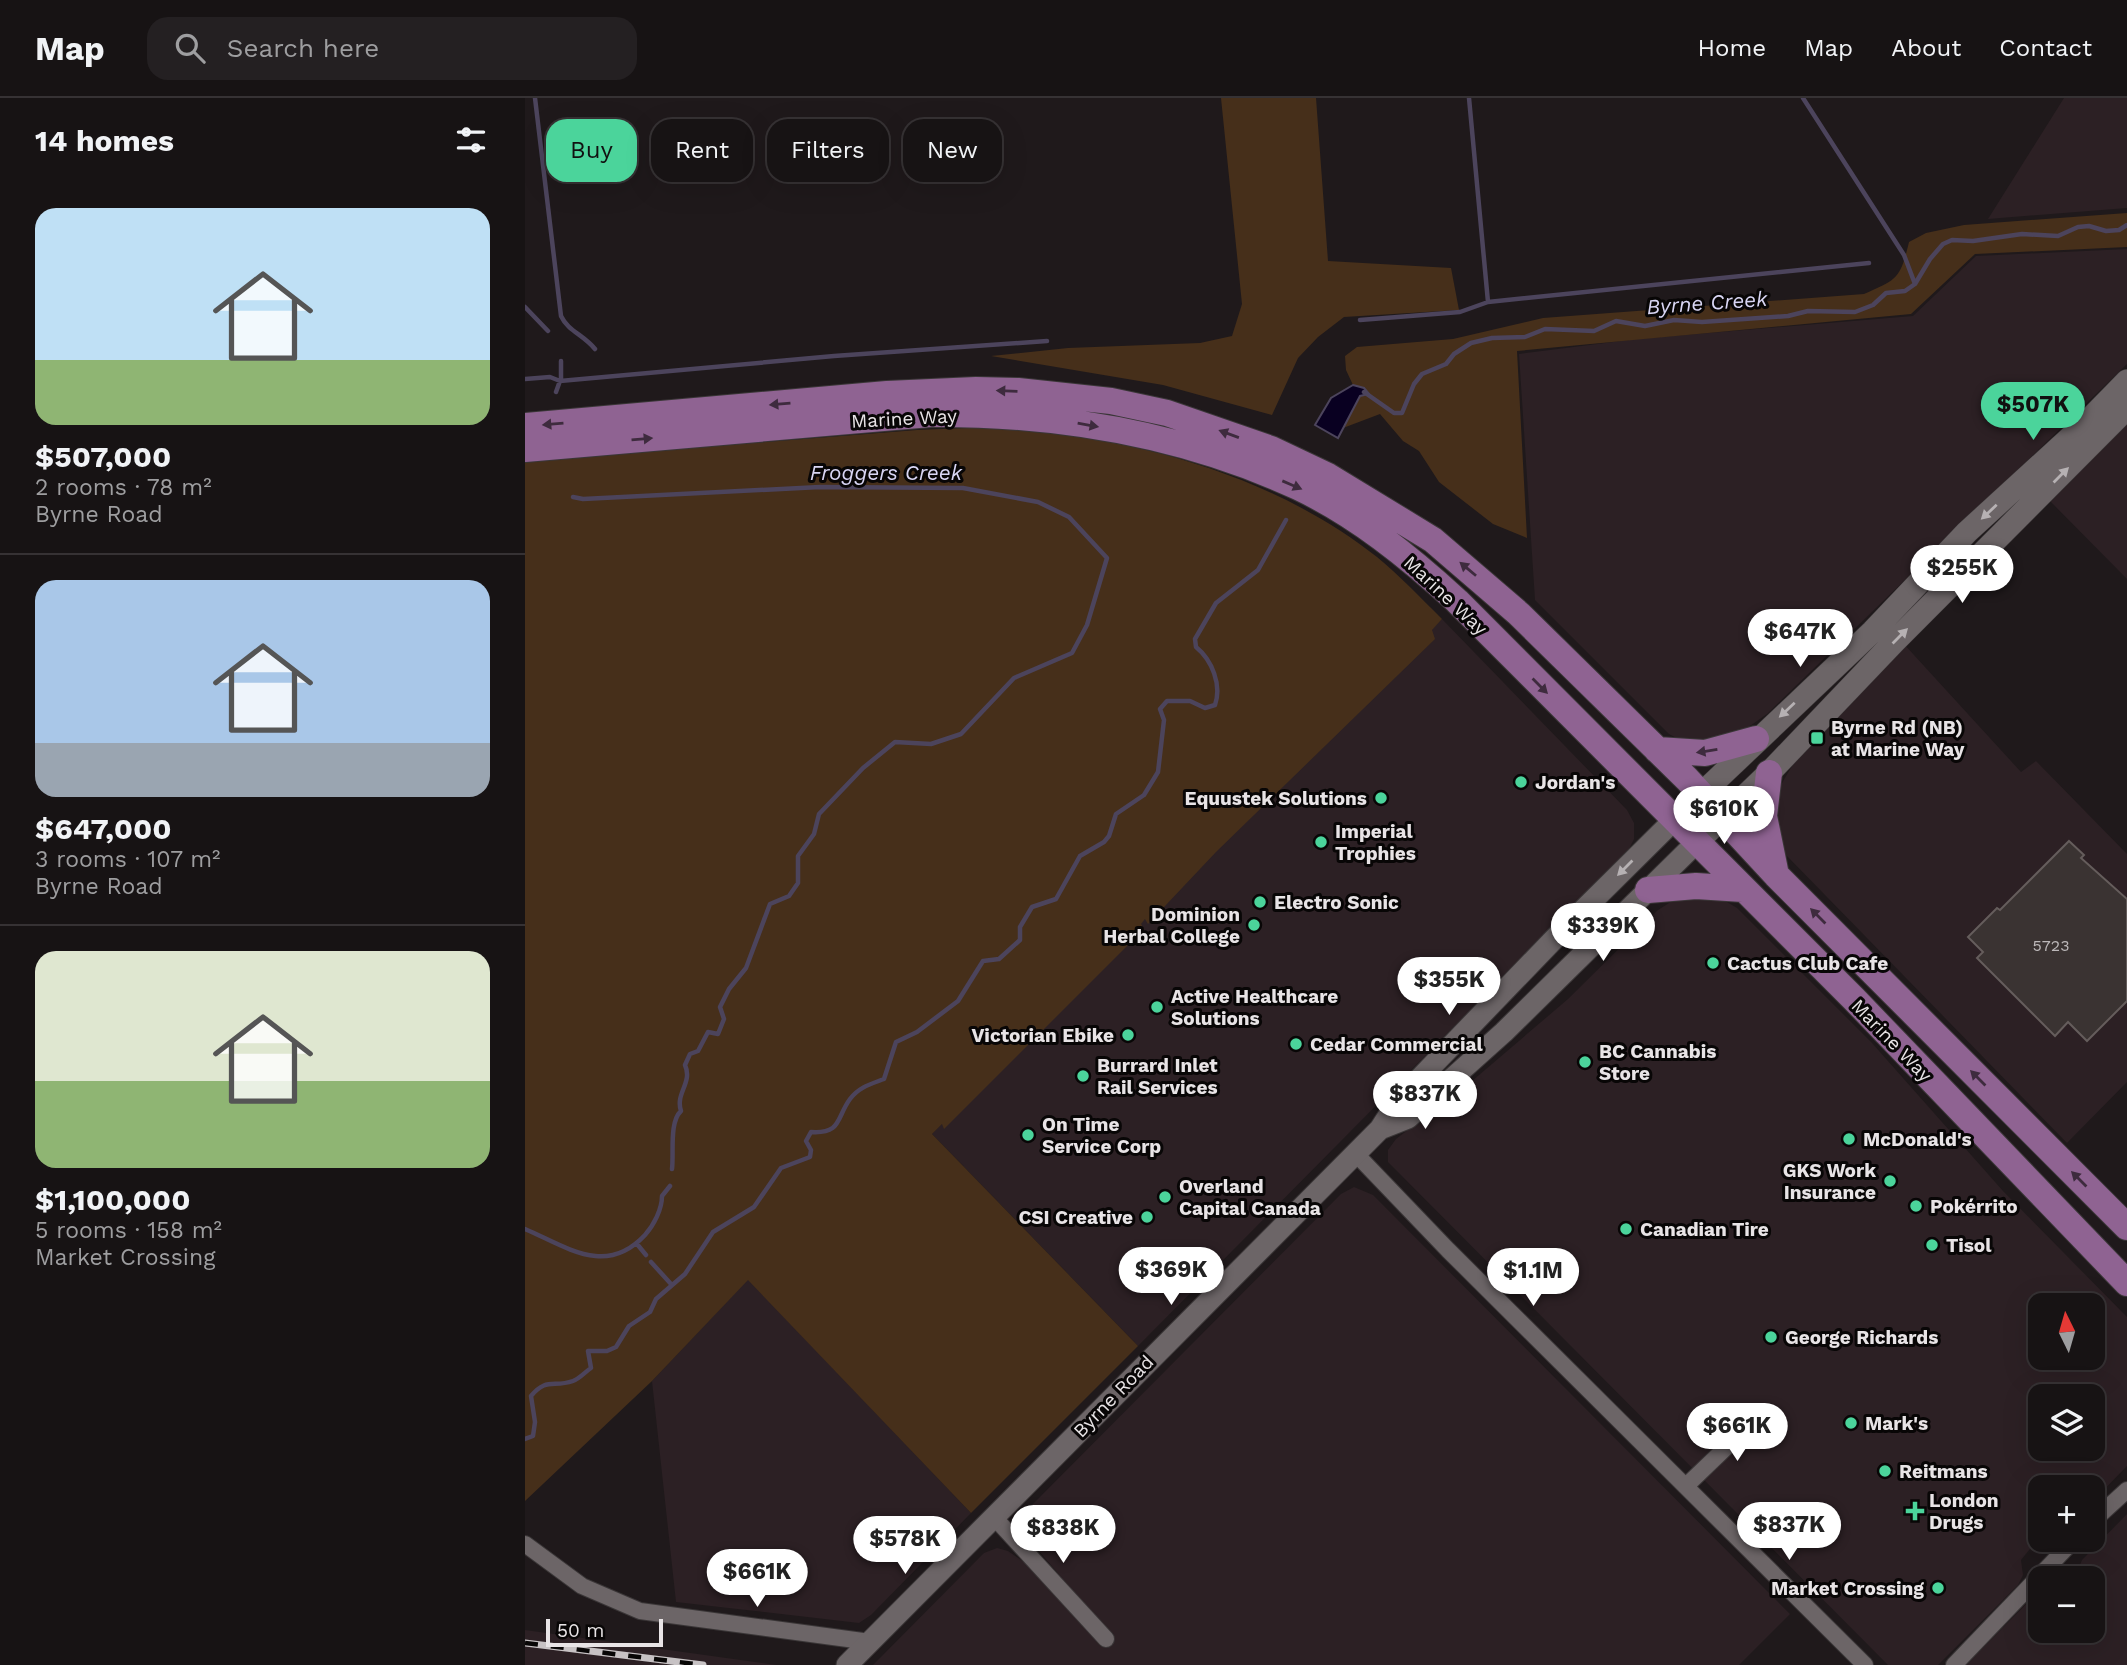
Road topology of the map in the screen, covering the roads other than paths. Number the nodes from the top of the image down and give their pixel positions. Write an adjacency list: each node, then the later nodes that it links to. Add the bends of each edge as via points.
1 (2127, 381): 5 (main road, Byrne Road, one-way to 5, via 1967,532 1873,631)
2 (2127, 408): 7 (main road, Byrne Road, one-way to 2)
3 (525, 426): 6 (main road, Marine Way, one-way to 3, via 1519,614 1433,540 1293,459 1167,413 1098,400 977,390)
4 (525, 449): 10 (main road, Marine Way, one-way to 10, via 930,414 988,414 1114,429 1228,461 1298,488 1411,559)
5 (1756, 739): 6 (main road, one-way to 6, via 1705,753); 8 (main road, Byrne Road)
6 (1657, 750): 8 (main road, Marine Way)
7 (1769, 773): 9 (main road, Byrne Road); 12 (main road, via 1765,831)
8 (1701, 793): 9 (main road, Marine Way); 10 (main road, Byrne Road)
9 (1723, 817): 11 (main road, Byrne Road); 12 (main road, Marine Way)
10 (1673, 821): 11 (main road, Marine Way); 15 (street, Byrne Road, one-way to 15, via 1398,1101)
11 (1696, 843): 13 (main road, Marine Way); 14 (street, Byrne Road)
12 (1776, 875): 17 (main road, Marine Way, one-way to 12)
13 (1743, 889): 14 (main road); 18 (main road, Marine Way)
14 (1648, 890): 15 (street, Byrne Road, via 1408,1118)
15 (1380, 1129): 16 (street, Byrne Road)
16 (1356, 1154): 20 (street); 23 (street, Byrne Road)
17 (2127, 1227)
18 (2127, 1283)
19 (1761, 1414): 20 (street)
20 (1687, 1485): 29 (street)
21 (2127, 1490): 22 (street)
22 (2105, 1510)
23 (993, 1516): 26 (street); 27 (street, Byrne Road)
24 (525, 1544): 27 (street, via 582,1586 640,1611)
25 (2062, 1552): 30 (street)
26 (1106, 1639)
27 (870, 1642): 28 (street, Byrne Road)
28 (847, 1665)
29 (1865, 1665)
30 (1954, 1665)

